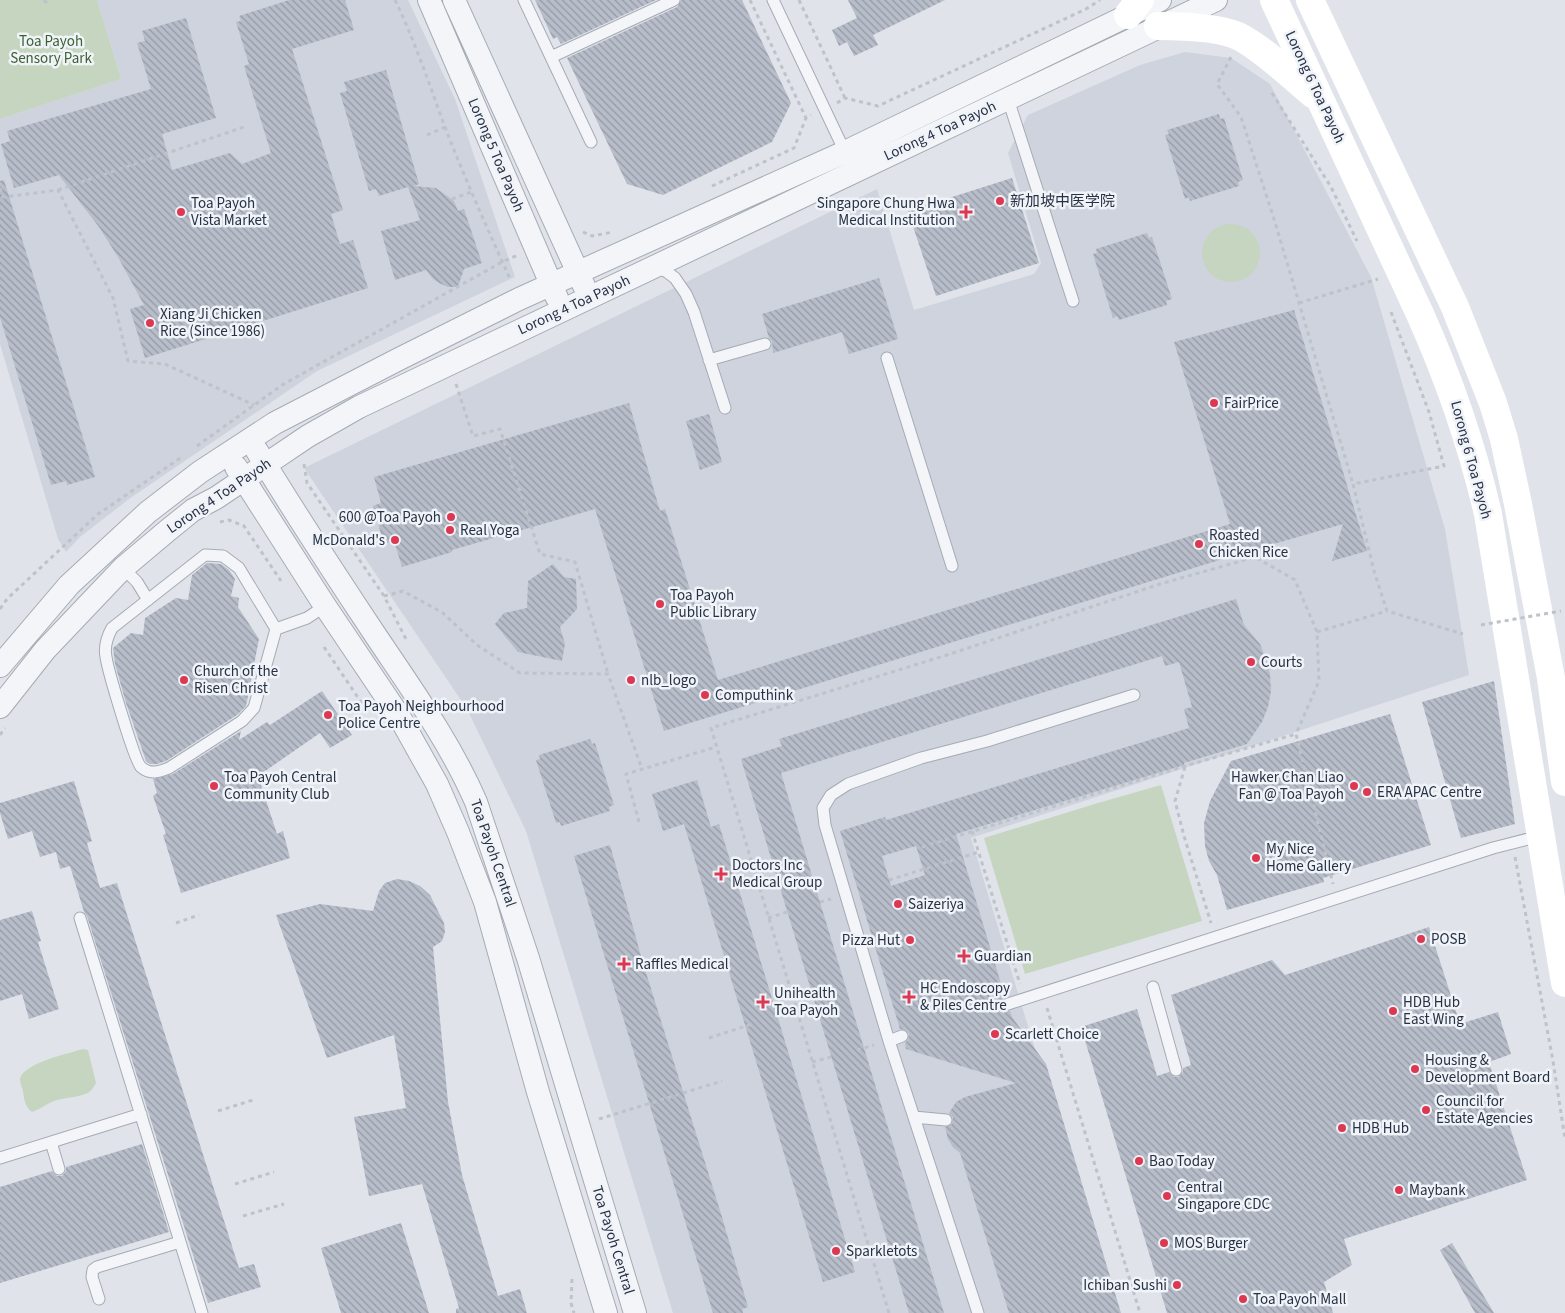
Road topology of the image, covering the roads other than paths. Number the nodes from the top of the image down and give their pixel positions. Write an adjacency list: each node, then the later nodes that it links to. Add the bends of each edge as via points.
1 (429, 0): 18 (street, Lorong 5 Toa Payoh)
2 (454, 0): 17 (street, Lorong 5 Toa Payoh)
3 (524, 0): 11 (lane)
4 (674, 0): 11 (lane)
5 (774, 0): 15 (lane)
6 (1216, 0): 10 (street, Lorong 4 Toa Payoh)
7 (1274, 0): 13 (main road, Lorong 6 Toa Payoh)
8 (1310, 0): 38 (main road, via 1455,307 1493,402 1522,522 1551,678)
9 (1134, 8): 10 (street, Lorong 4 Toa Payoh); 15 (street, Lorong 4 Toa Payoh)
10 (1159, 13): 12 (street, Lorong 4 Toa Payoh); 13 (main road, via 1188,26 1240,38)
11 (551, 58): 14 (lane)
12 (1008, 99): 16 (street, Lorong 4 Toa Payoh); 20 (lane)
13 (1321, 101): 39 (main road, Lorong 6 Toa Payoh, via 1432,341 1472,450 1488,514)
14 (591, 142)
15 (845, 152): 17 (street, Lorong 4 Toa Payoh)
16 (656, 266): 19 (street, Lorong 4 Toa Payoh); 24 (lane, via 675,278 686,294)
17 (578, 272): 18 (street, Lorong 4 Toa Payoh); 19 (street, Lorong 5 Toa Payoh)
18 (550, 284): 21 (street, Lorong 5 Toa Payoh); 26 (street, Lorong 4 Toa Payoh, via 399,358 275,423)
19 (589, 298): 21 (street, Lorong 4 Toa Payoh)
20 (1072, 301)
21 (562, 310): 28 (street, Lorong 4 Toa Payoh, via 359,407)
22 (765, 344): 24 (lane)
23 (887, 358): 30 (lane)
24 (709, 360): 25 (lane)
25 (724, 408)
26 (250, 440): 27 (street, Lorong 4 Toa Payoh); 28 (street, Toa Payoh Central)
27 (228, 454): 29 (street, Toa Payoh Central); 35 (street, Lorong 4 Toa Payoh, via 200,472 120,536 69,585)
28 (265, 464): 29 (street, Lorong 4 Toa Payoh); 57 (street, Toa Payoh Central, via 466,777 530,968)
29 (244, 479): 31 (street, Lorong 4 Toa Payoh, via 193,510); 33 (street, Toa Payoh Central)
30 (952, 566)
31 (123, 568): 32 (lane); 37 (street, Lorong 4 Toa Payoh, via 45,650)
32 (148, 600): 34 (lane, via 205,555 223,556 239,568); 34 (lane, via 112,628 106,640 105,656 136,758 139,766 148,772 158,773 169,768 242,721 254,708)
33 (316, 612): 34 (lane); 56 (street, Toa Payoh Central, via 399,716 437,784 458,832 484,902)
34 (276, 629)
35 (0, 666)
36 (1134, 695): 45 (lane, via 921,758 848,784 832,795 823,808 825,825)
37 (0, 706)
38 (1565, 782)
39 (1540, 836): 41 (main road, Lorong 6 Toa Payoh); 43 (lane)
40 (80, 918): 47 (lane)
41 (1565, 982)
42 (1153, 987): 46 (lane)
43 (1008, 1004)
44 (902, 1036): 45 (lane)
45 (889, 1041): 48 (lane)
46 (1176, 1070)
47 (141, 1114): 50 (lane); 53 (lane)
48 (914, 1117): 49 (lane); 58 (lane)
49 (946, 1120)
50 (51, 1142): 51 (lane); 52 (lane)
51 (0, 1158)
52 (59, 1169)
53 (180, 1242): 54 (lane, via 96,1267 92,1277); 55 (lane)
54 (99, 1299)
55 (202, 1313)
56 (606, 1313)
57 (635, 1313)
58 (978, 1313)

